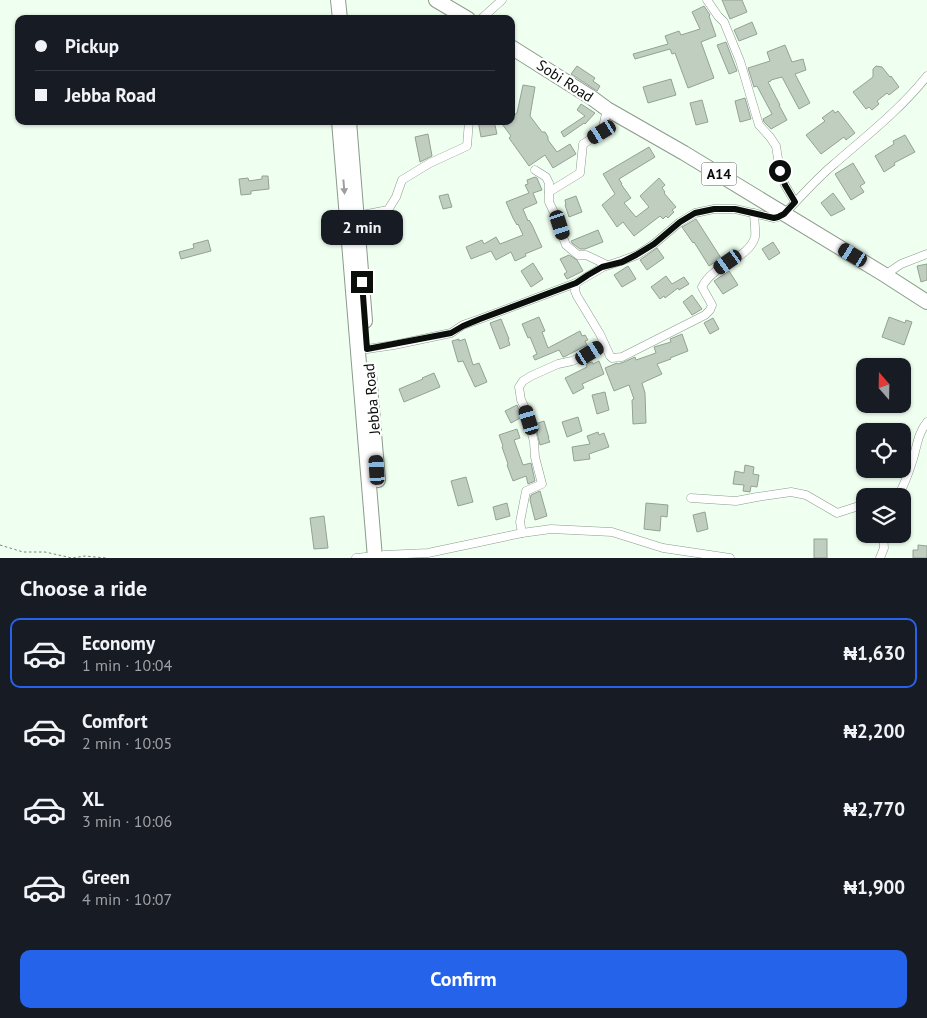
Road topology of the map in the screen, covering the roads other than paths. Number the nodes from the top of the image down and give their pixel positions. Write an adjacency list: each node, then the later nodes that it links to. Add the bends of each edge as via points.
1 (329, 0): 6 (highway)
2 (338, 0): 7 (highway)
3 (436, 0): 8 (highway)
4 (502, 0): 9 (street)
5 (707, 0): 18 (street, via 724,22 740,61 758,125 776,146 780,171)
6 (330, 15)
7 (340, 15)
8 (461, 15)
9 (485, 15)
10 (515, 49): 12 (highway, Sobi Road / A14)
11 (927, 76): 18 (street, via 879,127)
12 (607, 108): 17 (street, via 602,132 582,144 580,173); 20 (highway, Sobi Road / A14)
13 (339, 125): 35 (highway, one-way to 35)
14 (349, 125): 21 (highway, Jebba Road)
15 (469, 125): 21 (street, via 467,146 402,180 388,210)
16 (535, 170): 17 (street, via 546,178)
17 (549, 192): 23 (street, via 549,202 566,245 578,255 586,255)
18 (795, 202): 20 (street)
19 (754, 213): 20 (street, via 774,218); 23 (street, via 724,208 695,213 636,255); 27 (street, via 755,236 749,247 707,278 702,287 712,305 705,315 622,357 612,358)
20 (784, 214): 24 (highway, Sobi Road / A14)
21 (357, 216): 28 (highway, Jebba Road)
22 (927, 254): 24 (street, via 901,264)
23 (607, 265): 25 (street)
24 (885, 275): 26 (highway, Sobi Road / A14)
25 (576, 283): 27 (street, via 577,296); 28 (street, via 451,333)
26 (927, 302)
27 (604, 344): 33 (street, via 572,361 531,376 519,387 542,484 526,491 520,522)
28 (367, 349): 35 (highway, Jebba Road)
29 (927, 422): 30 (street, via 917,440)
30 (902, 488)
31 (691, 498): 32 (street, via 736,501 791,492 806,495 838,513)
32 (856, 507)
33 (522, 533): 35 (street, via 428,553); 37 (street, via 551,529 612,532 663,548)
34 (884, 543): 38 (street)
35 (380, 557): 36 (street)
36 (356, 558)
37 (730, 558)
38 (880, 558)

